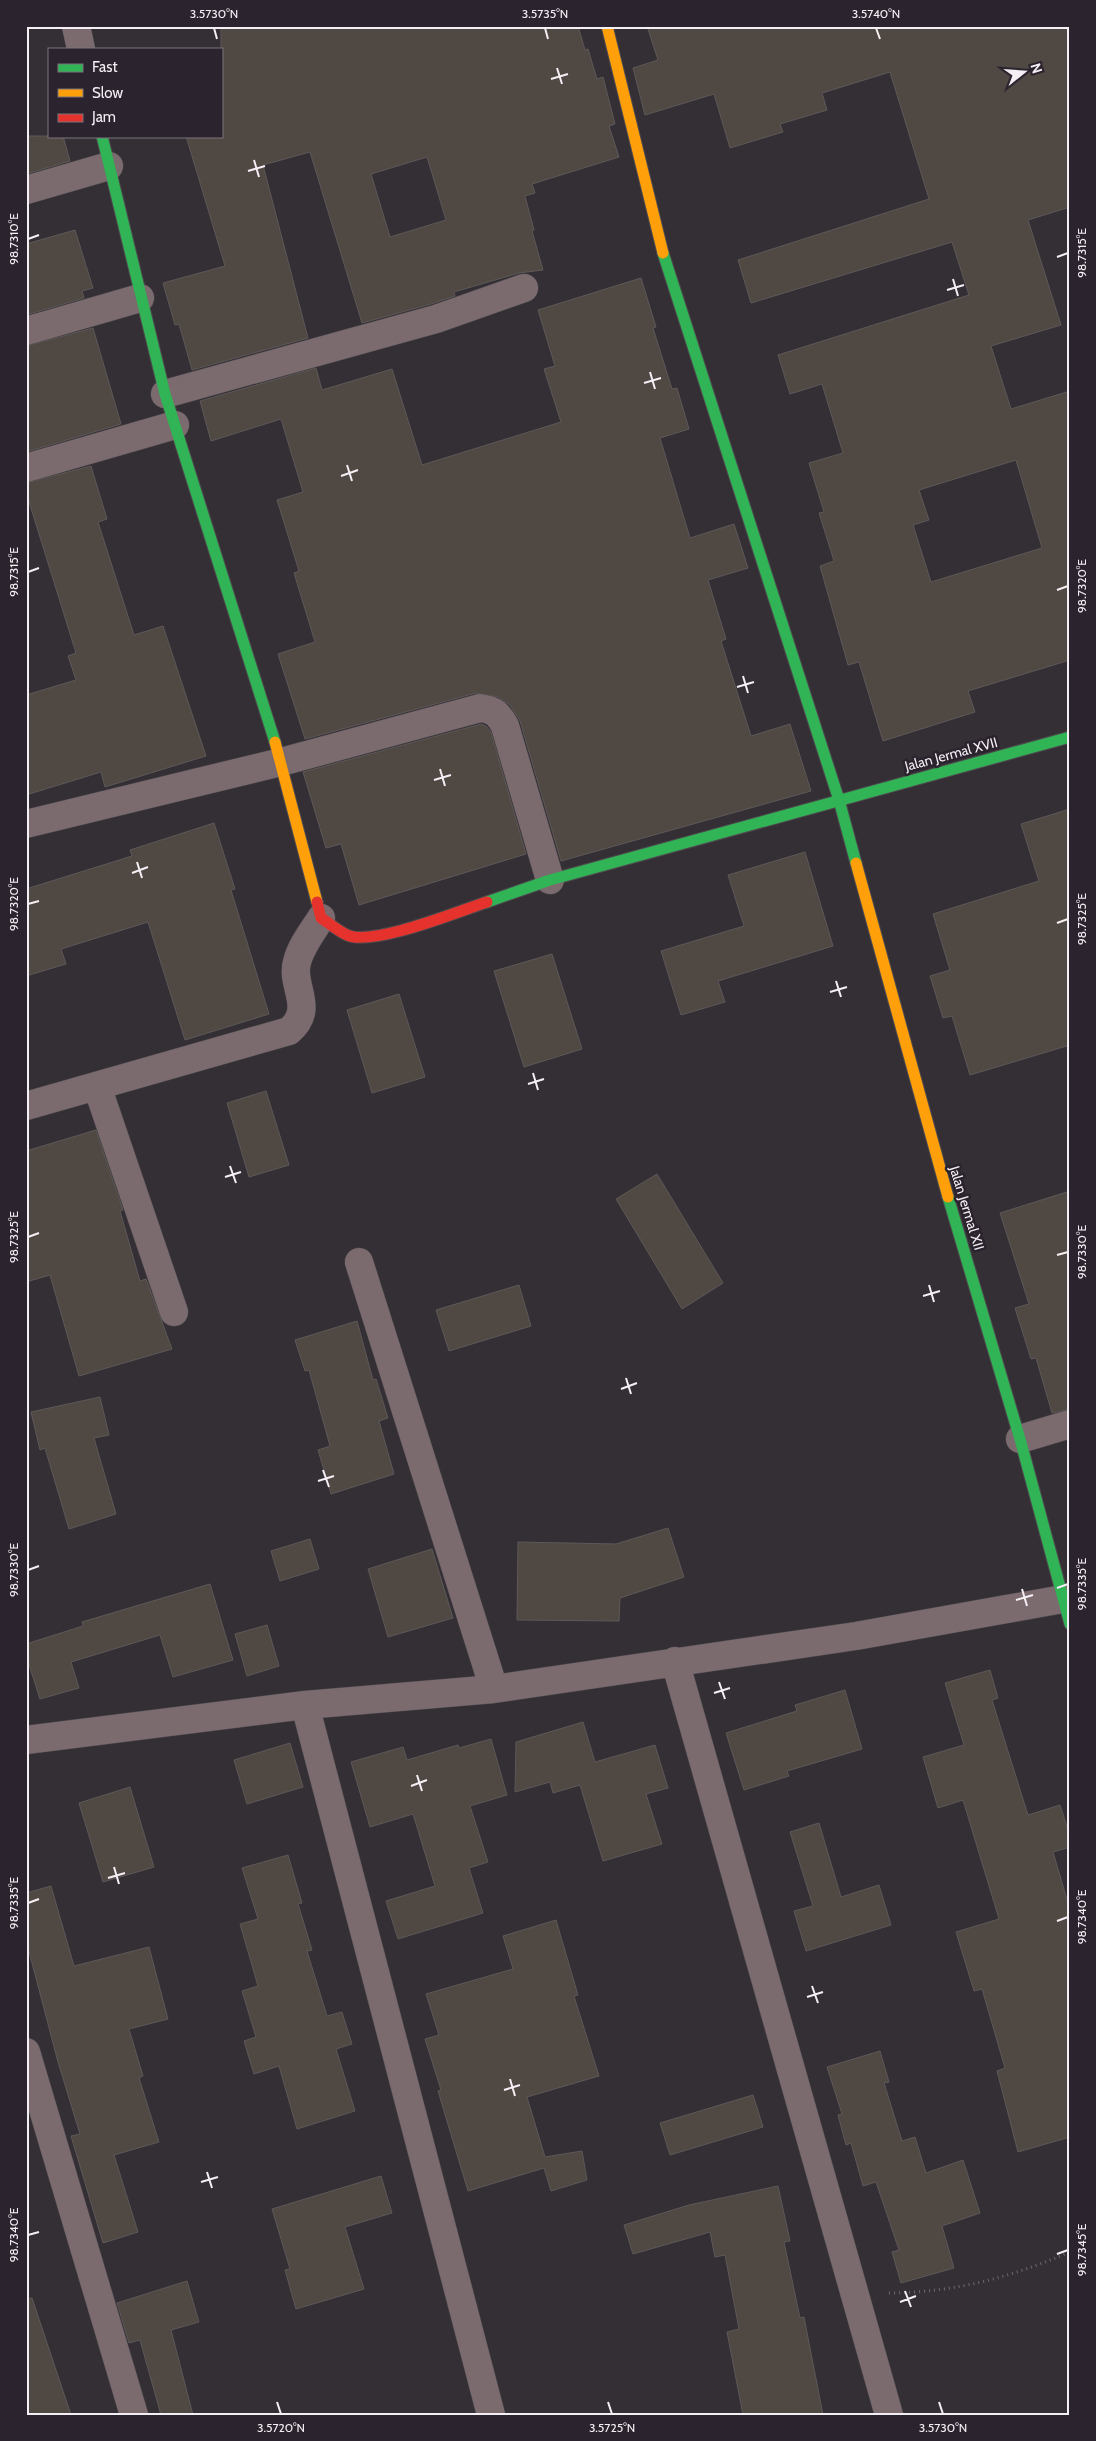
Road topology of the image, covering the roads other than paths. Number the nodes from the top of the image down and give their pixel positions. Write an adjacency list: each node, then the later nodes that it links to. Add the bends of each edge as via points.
1 (76, 26): 3 (street)
2 (607, 26): 15 (street, Jalan Jermal XII, via 659,241)
3 (81, 48)
4 (102, 138): 5 (street)
5 (109, 166): 6 (street); 8 (street)
6 (26, 190)
7 (524, 288): 10 (street, via 436,319)
8 (140, 298): 9 (street); 10 (street)
9 (26, 331)
10 (165, 394): 11 (street)
11 (175, 425): 12 (street); 14 (street)
12 (26, 468)
13 (1070, 738): 15 (street, Jalan Jermal XVII)
14 (281, 762): 16 (street); 17 (street, via 471,709 493,710 505,726); 18 (street)
15 (839, 800): 17 (street, Jalan Jermal XVII); 24 (street, Jalan Jermal XII, via 937,1160)
16 (26, 824)
17 (550, 880): 18 (street, Jalan Jermal XVII, via 399,932 348,936)
18 (322, 918): 19 (street, via 297,960 295,969 302,1007 296,1024 289,1031)
19 (97, 1086): 20 (street); 22 (street)
20 (26, 1106)
21 (359, 1262): 27 (street)
22 (174, 1312)
23 (1070, 1424): 24 (street)
24 (1020, 1440): 25 (street, Jalan Jermal XII)
25 (1066, 1611): 26 (street)
26 (675, 1661): 27 (street); 33 (street)
27 (494, 1689): 28 (street)
28 (305, 1705): 29 (street); 32 (street)
29 (26, 1740)
30 (26, 2052): 31 (street)
31 (134, 2415)
32 (491, 2415)
33 (889, 2415)

